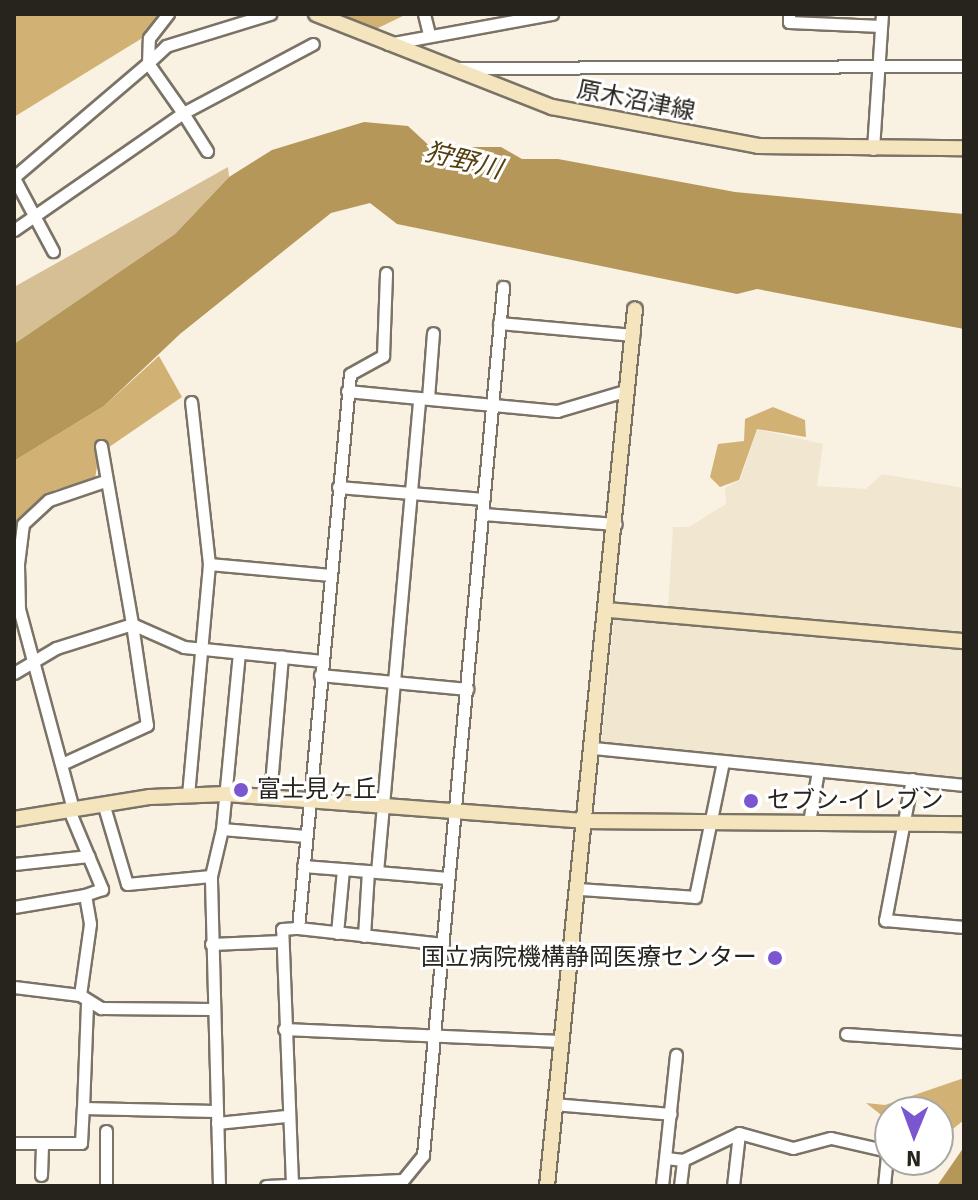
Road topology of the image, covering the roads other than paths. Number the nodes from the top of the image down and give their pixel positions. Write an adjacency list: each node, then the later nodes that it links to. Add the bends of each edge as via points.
1 (168, 14): 11 (street, via 149,38)
2 (270, 14): 11 (street, via 166,46)
3 (316, 14): 10 (street, 原木沼津線)
4 (424, 14): 8 (street)
5 (552, 14): 8 (street)
6 (789, 14): 7 (street, via 789,22)
7 (882, 20): 12 (street)
8 (429, 34): 10 (street)
9 (313, 44): 15 (street)
10 (387, 44): 14 (street, 原木沼津線)
11 (148, 63): 15 (street); 19 (street)
12 (878, 64): 13 (street); 14 (street); 17 (street)
13 (964, 66)
14 (451, 68): 17 (street, 原木沼津線, via 552,107 666,129 758,146)
15 (183, 113): 18 (street); 20 (street)
16 (964, 148): 17 (street, 原木沼津線)
17 (873, 149)
18 (207, 151)
19 (14, 177): 20 (street)
20 (34, 216): 21 (street); 22 (street)
21 (14, 230)
22 (53, 251)
23 (386, 273): 30 (street, via 383,356 350,374)
24 (503, 287): 26 (street)
25 (635, 309): 28 (street)
26 (499, 323): 28 (street); 33 (street)
27 (433, 333): 31 (street)
28 (633, 335): 29 (street)
29 (628, 390): 33 (street, via 557,411); 40 (street)
30 (347, 391): 31 (street); 36 (street)
31 (424, 398): 33 (street); 37 (street)
32 (191, 402): 41 (street)
33 (491, 404): 38 (street)
34 (101, 446): 35 (street)
35 (105, 481): 43 (street, via 63,490 23,524); 45 (street)
36 (338, 487): 37 (street); 42 (street)
37 (410, 493): 38 (street); 54 (street)
38 (484, 499): 39 (street)
39 (483, 514): 40 (street); 55 (street)
40 (616, 524): 44 (street)
41 (209, 564): 42 (street); 47 (street)
42 (331, 575): 51 (street)
43 (17, 610): 50 (street)
44 (608, 610): 46 (street); 56 (street)
45 (132, 624): 47 (street); 50 (street); 57 (street, via 147,725)
46 (964, 641)
47 (199, 648): 48 (street); 63 (street)
48 (239, 653): 49 (street); 62 (street)
49 (282, 657): 51 (street); 64 (street)
50 (38, 659): 52 (street); 57 (street)
51 (322, 661): 53 (street)
52 (14, 673)
53 (320, 675): 54 (street); 65 (street)
54 (393, 683): 55 (street); 67 (street)
55 (467, 689): 69 (street)
56 (594, 748): 58 (street); 71 (street)
57 (66, 762): 68 (street)
58 (723, 762): 59 (street); 72 (street)
59 (818, 771): 60 (street); 73 (street)
60 (912, 779): 61 (street); 74 (street)
61 (964, 785)
62 (226, 794): 63 (street); 64 (street); 76 (street)
63 (188, 795): 66 (street)
64 (270, 796): 65 (street)
65 (310, 799): 67 (street); 77 (street)
66 (103, 803): 68 (street); 83 (street, via 127,884)
67 (382, 805): 69 (street); 82 (street)
68 (71, 809): 70 (street); 78 (street, via 72,832)
69 (454, 809): 71 (street); 84 (street)
70 (14, 819)
71 (587, 821): 72 (street); 85 (street)
72 (709, 821): 73 (street); 85 (street, via 695,897)
73 (809, 822): 74 (street)
74 (904, 822): 75 (street); 88 (street, via 885,920)
75 (964, 824)
76 (222, 829): 77 (street); 83 (street)
77 (306, 836): 80 (street)
78 (89, 856): 79 (street); 86 (street, via 102,889)
79 (14, 864)
80 (303, 866): 81 (street); 89 (street)
81 (343, 869): 82 (street); 90 (street)
82 (372, 872): 84 (street); 91 (street)
83 (211, 876): 93 (street)
84 (448, 878): 94 (street)
85 (579, 889): 101 (street)
86 (85, 895): 87 (street); 96 (street, via 90,924)
87 (14, 907)
88 (964, 927)
89 (298, 928): 90 (street); 92 (street, via 282,929)
90 (337, 933): 91 (street)
91 (364, 936): 94 (street)
92 (282, 941): 93 (street); 98 (street)
93 (211, 944): 97 (street)
94 (443, 944): 99 (street)
95 (14, 987): 96 (street)
96 (84, 999): 97 (street); 105 (street)
97 (211, 1009): 108 (street)
98 (284, 1029): 99 (street); 107 (street)
99 (433, 1030): 101 (street); 117 (street, via 423,1155)
100 (846, 1034): 102 (street)
101 (560, 1041): 104 (street)
102 (964, 1042)
103 (676, 1055): 106 (street)
104 (553, 1104): 106 (street); 122 (street)
105 (83, 1108): 108 (street); 112 (street, via 81,1143)
106 (671, 1114): 114 (street)
107 (286, 1116): 108 (street); 118 (street)
108 (216, 1117): 120 (street)
109 (106, 1131): 119 (street)
110 (739, 1133): 113 (street, via 793,1148 831,1138); 115 (street); 125 (street)
111 (14, 1143): 112 (street)
112 (42, 1143): 116 (street)
113 (874, 1148)
114 (666, 1158): 115 (street); 123 (street)
115 (683, 1160): 124 (street)
116 (41, 1175)
117 (400, 1183): 118 (street)
118 (292, 1184): 121 (street)
119 (106, 1186)
120 (219, 1186)
121 (266, 1186)
122 (547, 1186)
123 (662, 1186)
124 (680, 1186)
125 (733, 1186)

